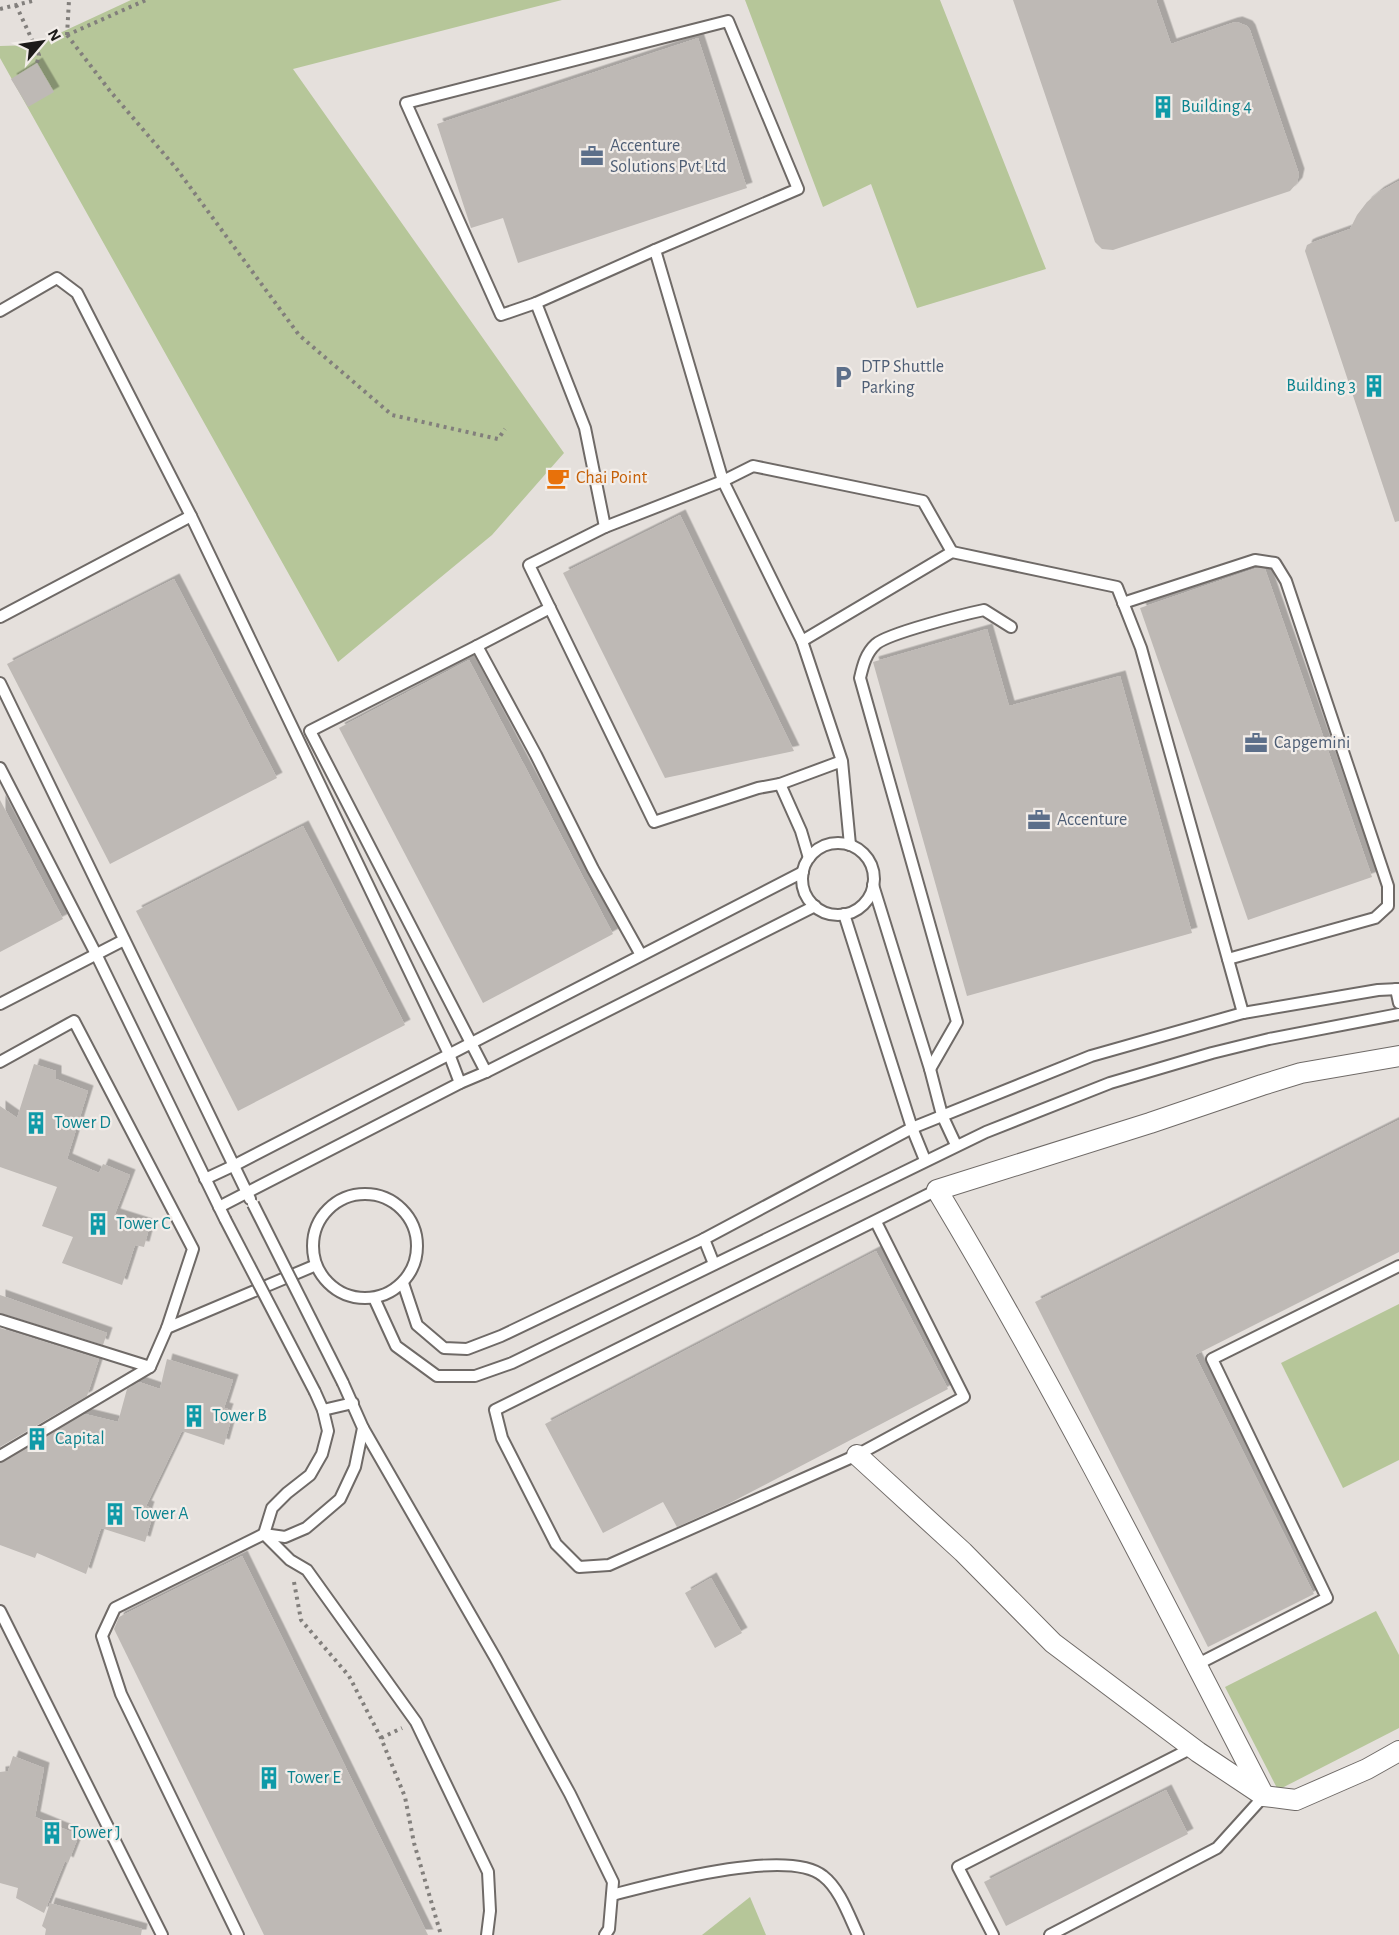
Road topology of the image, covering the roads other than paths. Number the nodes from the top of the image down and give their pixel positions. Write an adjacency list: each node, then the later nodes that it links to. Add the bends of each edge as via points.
1 (655, 250): 2 (lane); 2 (lane, via 798,189 728,21 406,103 501,315); 4 (lane)
2 (536, 303): 6 (lane, via 585,428)
3 (0, 311): 5 (lane, via 57,278 77,293)
4 (723, 481): 6 (lane); 7 (lane, via 753,466 923,501); 12 (lane)
5 (190, 516): 10 (lane); 34 (lane)
6 (605, 527): 9 (lane, via 529,565)
7 (952, 552): 8 (lane, via 1117,587); 12 (lane)
8 (1123, 603): 27 (lane, via 1141,648); 27 (lane, via 1255,560 1275,563 1286,581 1388,886 1388,906 1375,918)
9 (550, 608): 13 (lane); 17 (lane, via 654,822)
10 (0, 617)
11 (1011, 627): 37 (lane, via 984,610 893,636 877,644 864,660 860,678 957,1022)
12 (802, 640): 15 (lane)
13 (477, 646): 26 (lane); 33 (lane, via 310,731)
14 (0, 683): 24 (lane)
15 (842, 761): 17 (lane); 18 (lane)
16 (0, 768): 25 (lane)
17 (780, 784): 19 (lane, via 801,831)
18 (850, 845): 19 (lane, via 827,845); 21 (lane, via 866,856)
19 (808, 858): 20 (lane)
20 (803, 872): 22 (lane, via 804,890); 26 (lane)
21 (873, 885): 23 (lane, via 863,904); 37 (lane)
22 (815, 906): 23 (lane); 38 (lane)
23 (844, 914): 41 (lane)
24 (124, 940): 25 (lane); 44 (lane)
25 (96, 954): 29 (lane); 45 (lane)
26 (641, 955): 33 (lane)
27 (1228, 959): 31 (lane)
28 (1398, 989): 30 (lane); 31 (lane)
29 (0, 1004)
30 (1399, 1004)
31 (1243, 1013): 40 (lane, via 1091,1056)
32 (1399, 1014): 42 (lane, via 1269,1040 1110,1083)
33 (471, 1043): 34 (lane); 38 (lane)
34 (448, 1054): 39 (lane); 44 (lane)
35 (1399, 1056): 46 (street, via 1262,1084)
36 (0, 1062): 57 (lane, via 74,1021 194,1249)
37 (930, 1069): 40 (lane)
38 (486, 1072): 39 (lane)
39 (460, 1083): 47 (lane)
40 (942, 1115): 41 (lane); 42 (lane)
41 (912, 1128): 43 (lane); 50 (lane)
42 (956, 1145): 43 (lane)
43 (925, 1160): 52 (lane)
44 (236, 1166): 45 (lane); 47 (lane)
45 (205, 1179): 48 (lane)
46 (937, 1190): 49 (lane); 66 (street, via 999,1294)
47 (247, 1193): 48 (lane); 59 (lane, bridge)
48 (219, 1207): 60 (lane, bridge)
49 (876, 1222): 62 (lane, via 964,1397); 62 (lane, via 495,1410 502,1438 555,1544 579,1567 609,1565)
50 (704, 1239): 52 (lane); 54 (lane, via 467,1349 444,1348 417,1325)
51 (316, 1264): 54 (lane, via 312,1247 323,1213 336,1201 370,1194 400,1207 416,1236 417,1253); 55 (lane, via 325,1280 339,1292 355,1298); 57 (lane)
52 (714, 1264): 55 (lane, via 512,1363 475,1376 437,1376 396,1346)
53 (1399, 1266): 66 (lane, via 1212,1359 1327,1598)
54 (403, 1283): 55 (lane)
55 (374, 1298)
56 (0, 1320): 58 (lane)
57 (167, 1328): 58 (lane)
58 (150, 1367): 63 (lane)
59 (353, 1402): 60 (lane); 61 (lane)
60 (323, 1410): 64 (lane, via 328,1431 322,1454 310,1475 272,1508)
61 (363, 1428): 64 (lane, via 355,1467 340,1499 306,1528 285,1537); 70 (lane, via 570,1794 613,1882)
62 (857, 1455): 67 (street, via 963,1552 1053,1643)
63 (0, 1456)
64 (264, 1534): 72 (lane, via 115,1608 102,1636 121,1694); 73 (lane, via 290,1560 307,1570 416,1722 488,1872)
65 (0, 1611): 71 (lane)
66 (1196, 1665): 69 (street)
67 (1192, 1748): 69 (street); 76 (lane, via 958,1867)
68 (1399, 1751): 69 (street, via 1296,1800)
69 (1264, 1796): 77 (lane, via 1217,1848)
70 (612, 1895): 74 (lane); 75 (lane, via 681,1877 760,1865 803,1867 829,1881)
71 (162, 1935)
72 (238, 1935)
73 (487, 1935)
74 (605, 1935)
75 (858, 1935)
76 (993, 1935)
77 (1050, 1935)

